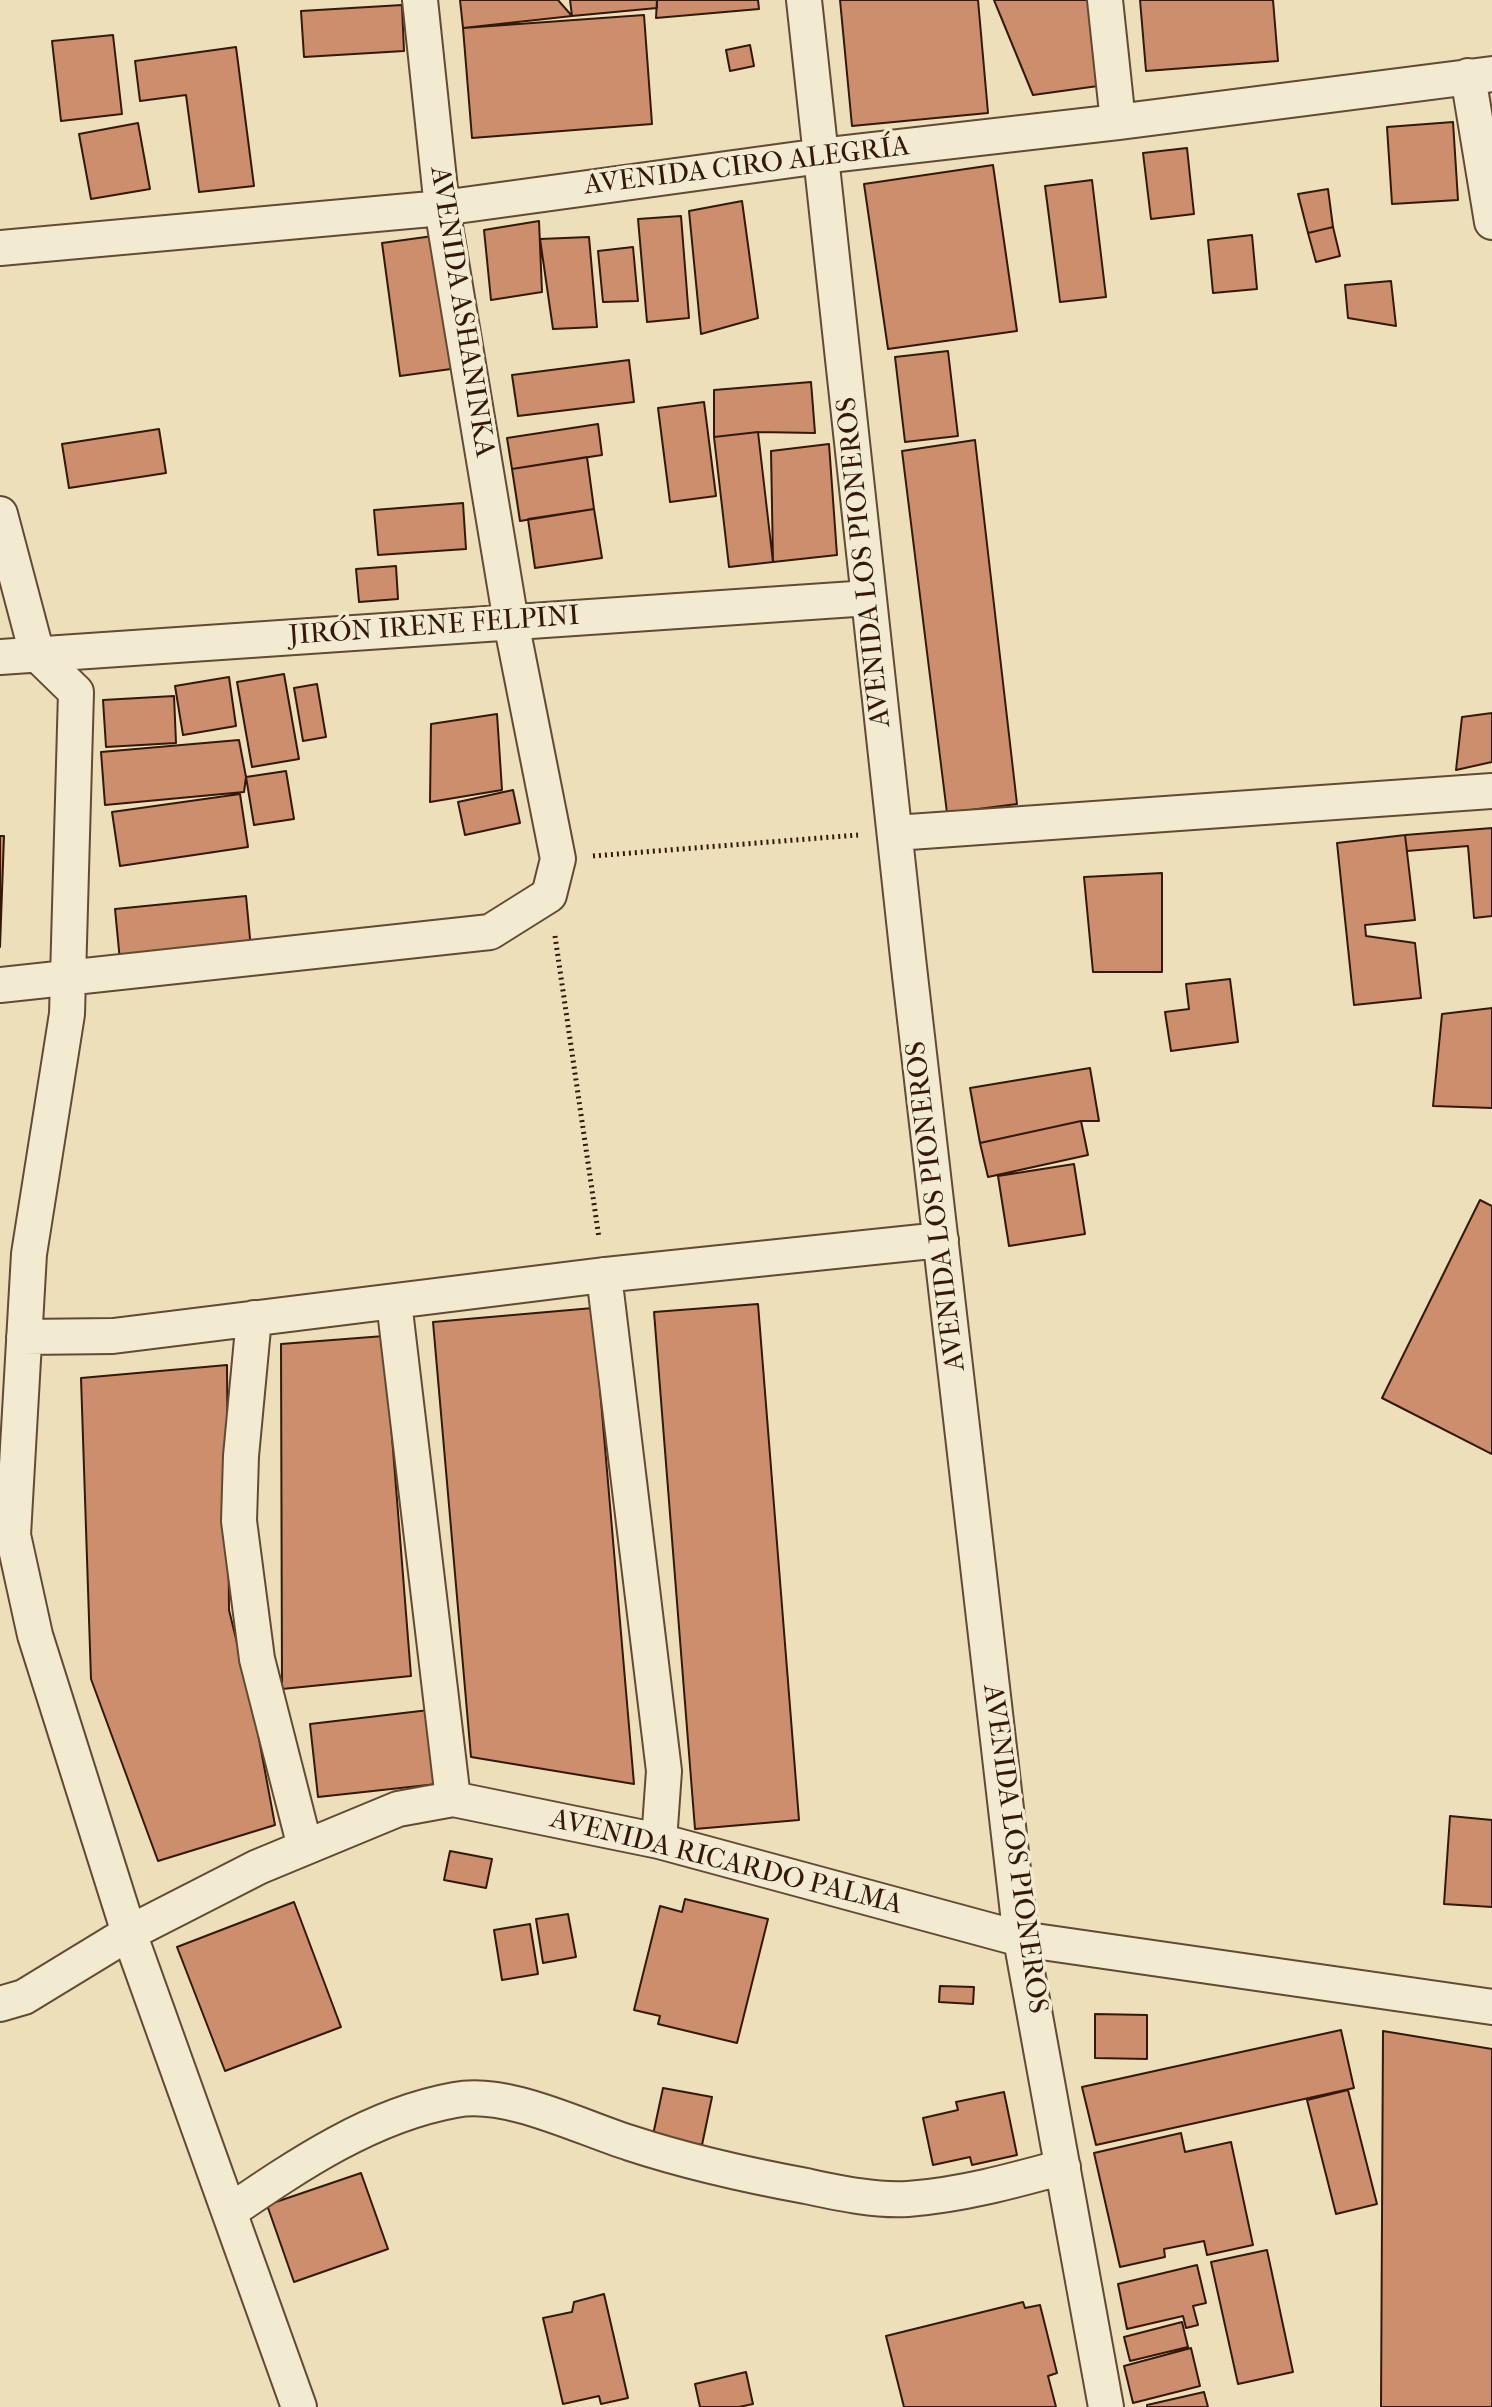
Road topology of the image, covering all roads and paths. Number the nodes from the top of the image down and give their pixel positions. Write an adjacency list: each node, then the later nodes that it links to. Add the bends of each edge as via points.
1 (420, 0): 7 (street, AVENIDA ASHANINKA)
2 (804, 0): 6 (street, AVENIDA LOS PIONEROS)
3 (1105, 0): 5 (street)
4 (1480, 75): 5 (street, AVENIDA CIRO ALEGRÍA); 8 (street)
5 (1118, 122): 6 (street, AVENIDA CIRO ALEGRÍA)
6 (821, 156): 7 (street, AVENIDA CIRO ALEGRÍA); 11 (street, AVENIDA LOS PIONEROS)
7 (442, 208): 9 (street, AVENIDA CIRO ALEGRÍA); 12 (street, AVENIDA ASHANINKA)
8 (1492, 222)
9 (0, 248)
10 (0, 514): 13 (street)
11 (869, 598): 12 (street, JIRÓN IRENE FELPINI); 16 (street, AVENIDA LOS PIONEROS)
12 (511, 622): 13 (street, JIRÓN IRENE FELPINI); 17 (street, AVENIDA ASHANINKA)
13 (37, 654): 14 (street, JIRÓN IRENE FELPINI); 19 (street, via 76,692)
14 (0, 657)
15 (1492, 791): 16 (street)
16 (895, 833): 17 (path); 21 (street, AVENIDA LOS PIONEROS)
17 (558, 859): 18 (street)
18 (549, 895): 19 (street, via 490,932); 22 (path)
19 (69, 978): 20 (street); 25 (street, via 29,1254)
20 (0, 985)
21 (941, 1240): 22 (street); 30 (street, AVENIDA LOS PIONEROS)
22 (604, 1275): 23 (street); 27 (street, via 664,1771)
23 (394, 1302): 24 (street); 26 (street)
24 (254, 1318): 25 (street, via 113,1336); 28 (street, via 239,1521 257,1659)
25 (24, 1337): 29 (street, via 13,1535 35,1635)
26 (453, 1799): 27 (street, AVENIDA RICARDO PALMA); 28 (street, AVENIDA RICARDO PALMA, via 398,1809)
27 (659, 1841): 30 (street, AVENIDA RICARDO PALMA)
28 (305, 1847): 29 (street, AVENIDA RICARDO PALMA)
29 (129, 1933): 31 (street, AVENIDA RICARDO PALMA, via 24,1997); 34 (street)
30 (1021, 1939): 32 (street, AVENIDA RICARDO PALMA); 33 (street, AVENIDA LOS PIONEROS)
31 (0, 2004)
32 (1492, 2007)
33 (1063, 2167): 34 (street, via 958,2194 905,2199 848,2194 674,2157 507,2101 457,2099 343,2140); 36 (street, AVENIDA LOS PIONEROS)
34 (229, 2212): 35 (street)
35 (299, 2407)
36 (1106, 2407)

